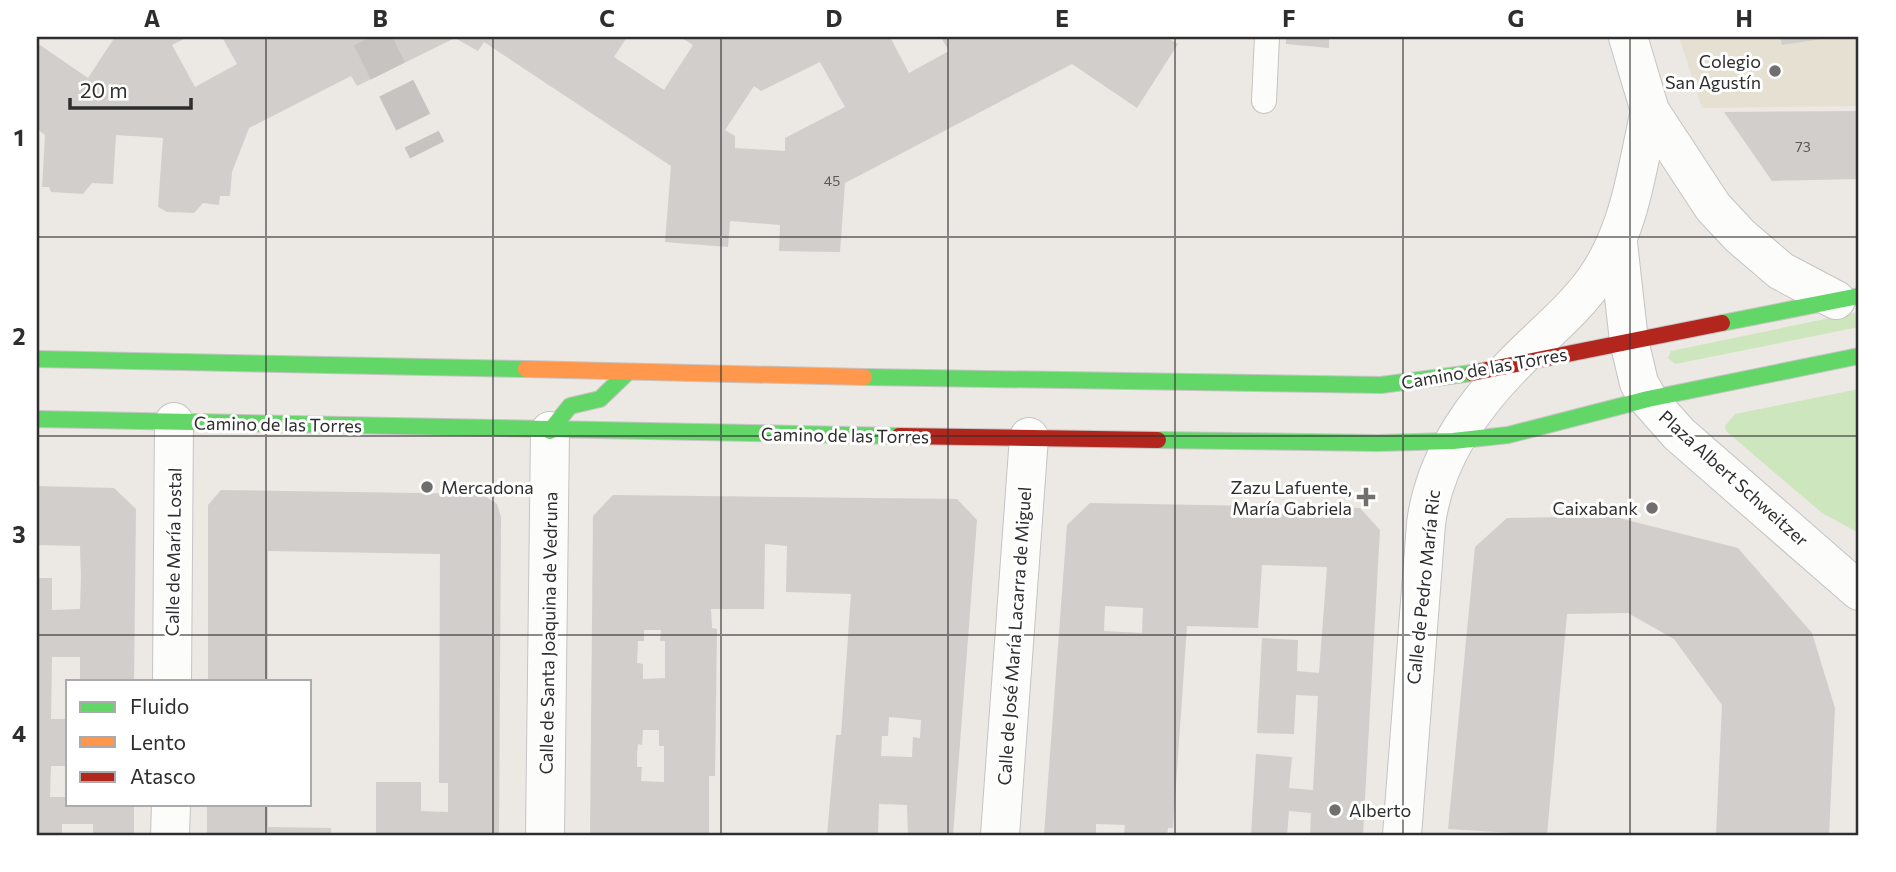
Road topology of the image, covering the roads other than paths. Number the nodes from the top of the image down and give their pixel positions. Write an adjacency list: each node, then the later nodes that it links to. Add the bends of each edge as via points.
1 (1267, 37): 3 (lane)
2 (1628, 37): 4 (street)
3 (1264, 101)
4 (1650, 111): 5 (street); 6 (street, via 1713,207 1740,236 1781,271)
5 (1618, 243): 7 (street); 10 (street, Calle de Pedro María Ric, via 1572,309)
6 (1848, 298): 7 (main road, Camino de las Torres)
7 (1629, 341): 10 (main road, Camino de las Torres); 12 (street, via 1639,383)
8 (1859, 355): 12 (main road, Camino de las Torres)
9 (37, 359): 11 (main road, Camino de las Torres)
10 (1514, 364): 11 (main road, Camino de las Torres, via 1411,383 1347,385); 17 (street, Calle de Pedro María Ric)
11 (626, 374): 15 (main road, via 600,400 579,401 566,408)
12 (1648, 399): 17 (main road, Camino de las Torres, via 1508,435); 18 (street, Plaza Albert Schweitzer, via 1679,434)
13 (37, 419): 14 (main road, Camino de las Torres)
14 (174, 422): 15 (main road, Camino de las Torres); 21 (street, Calle de María Lostal)
15 (550, 431): 16 (main road, Camino de las Torres); 24 (street, Calle de Santa Joaquina de Vedruna)
16 (1029, 437): 17 (main road, Camino de las Torres); 25 (street, Calle de José María Lacarra de Miguel)
17 (1453, 442): 26 (street, Calle de Pedro María Ric, via 1434,481 1428,512)
18 (1821, 556): 19 (street, Plaza Albert Schweitzer); 20 (street, Plaza Albert Schweitzer)
19 (1859, 572)
20 (1859, 592)
21 (172, 680)
22 (171, 806): 23 (street)
23 (170, 835)
24 (545, 835)
25 (1000, 835)
26 (1402, 835)

